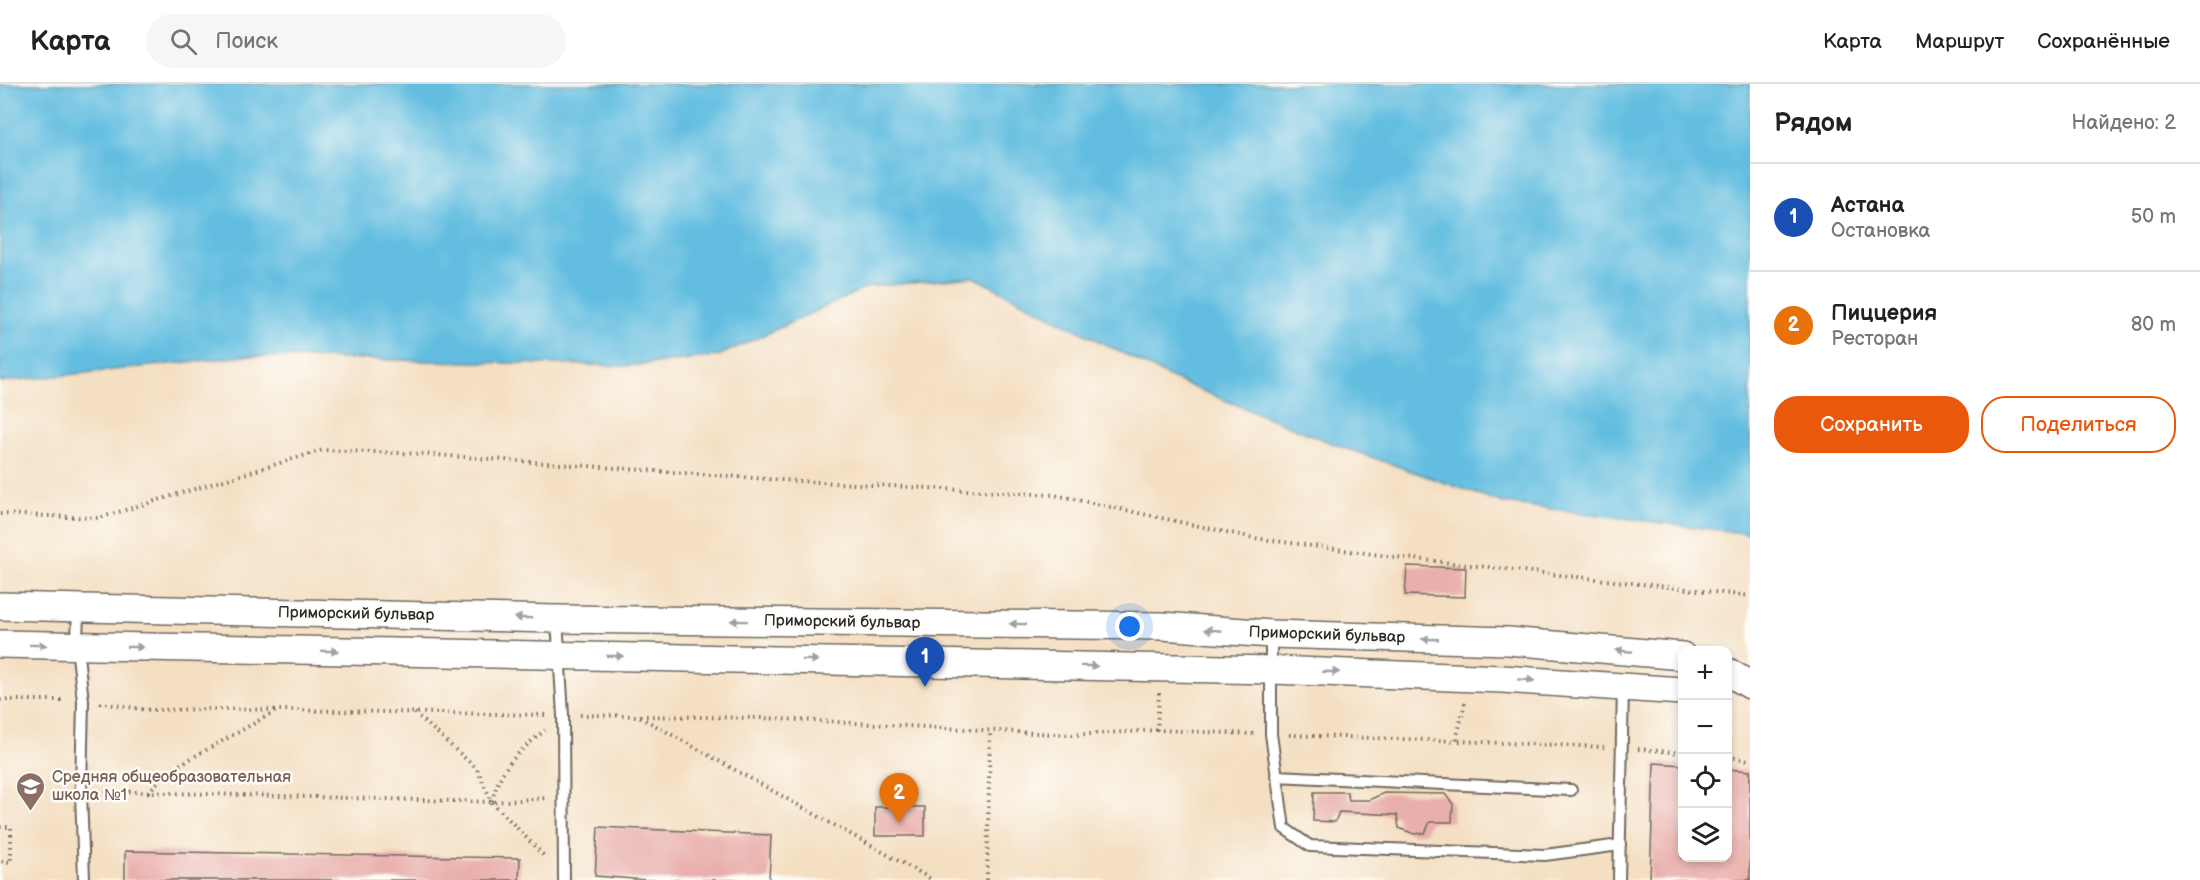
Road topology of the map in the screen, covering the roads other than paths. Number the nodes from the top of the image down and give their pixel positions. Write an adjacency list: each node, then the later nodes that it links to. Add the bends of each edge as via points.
1 (0, 606): 2 (street, Приморский бульвар)
2 (78, 607): 3 (street, Приморский бульвар, one-way to 2); 6 (lane)
3 (557, 619): 4 (street, Приморский бульвар, one-way to 3, via 1162,626); 7 (lane)
4 (1271, 634): 8 (street, Приморский бульвар, one-way to 4, via 1508,641); 11 (lane)
5 (0, 644): 6 (street, one-way to 6)
6 (77, 646): 7 (street, one-way to 7); 22 (lane, via 83,701)
7 (557, 655): 11 (street, one-way to 11); 21 (lane, via 562,715)
8 (1678, 656)
9 (1732, 660): 10 (street)
10 (1750, 662)
11 (1272, 670): 13 (street, one-way to 13); 18 (lane, via 1271,734)
12 (1732, 675): 14 (street)
13 (1623, 686): 15 (street); 20 (lane)
14 (1750, 686)
15 (1678, 691)
16 (1732, 694): 17 (street)
17 (1750, 696)
18 (1276, 776): 19 (lane); 20 (lane, via 1284,828 1310,846 1545,855)
19 (1571, 790)
20 (1620, 845): 23 (lane)
21 (564, 878)
22 (84, 880)
23 (1619, 880)

